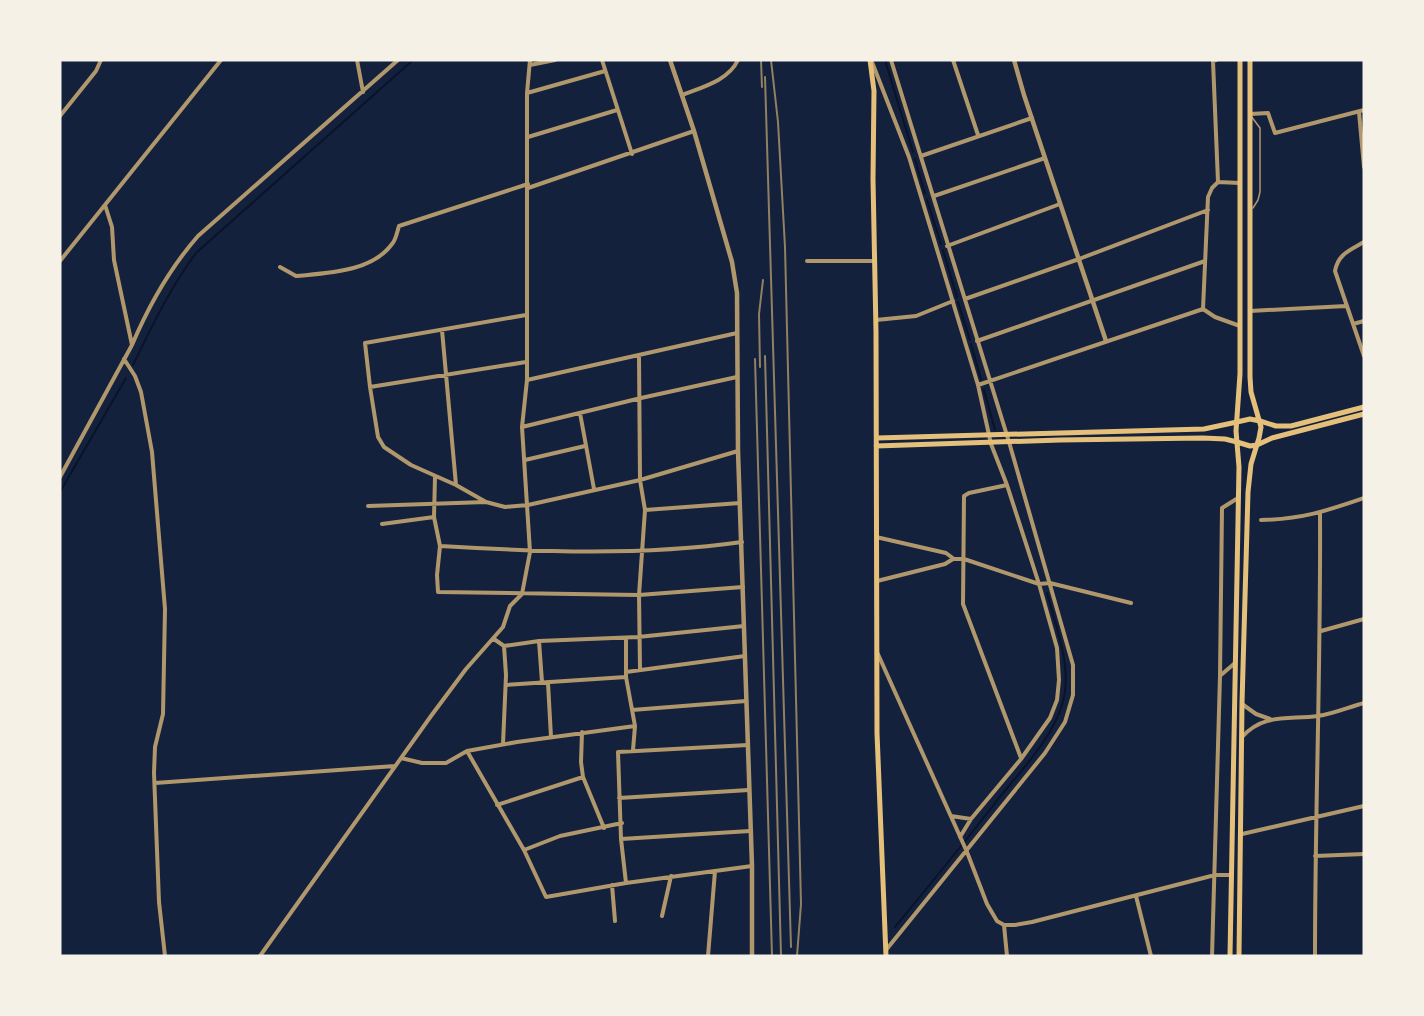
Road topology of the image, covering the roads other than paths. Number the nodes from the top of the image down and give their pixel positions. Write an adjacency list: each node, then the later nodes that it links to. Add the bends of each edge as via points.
1 (100, 60): 24 (street, via 96,71)
2 (220, 60): 38 (street)
3 (357, 60): 18 (street)
4 (398, 60): 18 (street)
5 (555, 60): 16 (street)
6 (602, 60): 17 (street)
7 (670, 60): 20 (street)
8 (738, 60): 20 (street, via 724,77)
9 (871, 60): 46 (main road); 51 (street, via 909,157)
10 (891, 60): 30 (street)
11 (953, 60): 27 (street)
12 (1014, 60): 25 (street)
13 (1216, 60): 33 (street)
14 (1240, 60): 34 (main road)
15 (1250, 60): 23 (main road)
16 (530, 63): 19 (street)
17 (605, 71): 19 (street); 21 (street)
18 (363, 93): 64 (street, via 198,236 166,277)
19 (527, 93): 28 (street)
20 (682, 95): 26 (street)
21 (617, 110): 28 (street); 29 (street)
22 (1362, 111): 23 (street, via 1275,133 1268,114); 32 (street)
23 (1250, 114): 40 (main road); 40 (lane, via 1260,128 1260,192)
24 (60, 116)
25 (1032, 118): 27 (street); 31 (street)
26 (694, 131): 29 (street); 61 (street, via 732,262)
27 (978, 135): 30 (street)
28 (528, 137): 35 (street)
29 (632, 154): 35 (street)
30 (921, 156): 36 (street)
31 (1045, 158): 36 (street); 37 (street)
32 (1364, 167)
33 (1218, 182): 34 (street); 39 (street, via 1212,188)
34 (1240, 183): 59 (main road)
35 (528, 186): 48 (street, via 399,226 393,243 377,258 355,268 296,276); 55 (street)
36 (934, 196): 42 (street)
37 (1060, 204): 42 (street); 43 (street)
38 (105, 206): 44 (street); 64 (street)
39 (1208, 210): 43 (street); 47 (street)
40 (1250, 212): 54 (main road)
41 (1364, 242): 52 (street, via 1342,254 1336,262)
42 (947, 246): 49 (street)
43 (1079, 260): 49 (street); 50 (street)
44 (60, 261)
45 (807, 261): 46 (street)
46 (874, 261): 56 (main road)
47 (1205, 261): 50 (street); 53 (street)
48 (280, 267)
49 (964, 299): 63 (street)
50 (1093, 301): 62 (street); 63 (street)
51 (953, 302): 56 (street, via 916,316); 73 (street)
52 (1346, 306): 54 (street); 58 (street)
53 (1203, 309): 59 (street); 62 (street)
54 (1250, 311): 79 (main road, via 1251,392)
55 (526, 315): 60 (street); 68 (street)
56 (876, 320): 84 (main road)
57 (1364, 321): 58 (street)
58 (1353, 324): 66 (street)
59 (1240, 326): 80 (main road)
60 (442, 330): 69 (street); 74 (street, via 365,342)
61 (737, 333): 65 (street); 70 (street)
62 (1106, 340): 72 (street)
63 (977, 341): 72 (street)
64 (132, 345): 67 (street)
65 (639, 356): 71 (street); 75 (street)
66 (1364, 356)
67 (124, 359): 93 (street); 160 (street, via 141,392 152,452 165,609 163,714 155,747)
68 (526, 362): 69 (street); 71 (street)
69 (446, 375): 74 (street); 96 (street)
70 (737, 377): 75 (street); 91 (street)
71 (527, 380): 81 (street)
72 (990, 381): 73 (street); 82 (street)
73 (978, 385): 83 (street)
74 (370, 387): 94 (street, via 378,437 384,447)
75 (641, 398): 77 (street); 95 (street)
76 (1364, 407): 79 (main road, via 1291,426)
77 (579, 413): 81 (street); 89 (street)
78 (1364, 414): 88 (main road)
79 (1260, 421): 80 (main road); 88 (main road)
80 (1237, 422): 82 (main road, via 1204,429); 86 (main road)
81 (522, 427): 92 (street)
82 (1007, 434): 83 (main road); 85 (street)
83 (989, 435): 84 (main road); 87 (street)
84 (877, 438): 90 (main road)
85 (1010, 442): 86 (main road, via 1208,438); 87 (main road); 119 (street)
86 (1237, 442): 88 (main road); 99 (main road)
87 (991, 444): 90 (main road); 97 (street)
88 (1257, 445): 143 (main road, via 1248,492)
89 (585, 446): 92 (street); 98 (street)
90 (876, 446): 111 (main road)
91 (738, 451): 95 (street); 103 (street)
92 (525, 460): 104 (street)
93 (60, 477)
94 (435, 477): 96 (street); 102 (street)
95 (640, 480): 98 (street); 106 (street)
96 (456, 485): 101 (street)
97 (1007, 485): 117 (street, via 964,496); 120 (street)
98 (594, 489): 104 (street)
99 (1239, 498): 135 (main road); 138 (street, via 1222,508)
100 (1364, 498): 107 (street)
101 (486, 502): 102 (street); 104 (street, via 505,507)
102 (434, 503): 105 (street); 108 (street)
103 (741, 503): 106 (street); 112 (street)
104 (528, 505): 115 (street)
105 (368, 506)
106 (645, 510): 114 (street)
107 (1320, 513): 109 (street); 127 (street)
108 (434, 517): 110 (street); 113 (street)
109 (1262, 520)
110 (382, 524)
111 (876, 537): 116 (street, via 946,553); 118 (main road)
112 (742, 542): 114 (street); 121 (street)
113 (440, 546): 115 (street); 122 (street, via 438,592)
114 (641, 551): 115 (street); 123 (street)
115 (530, 552): 122 (street)
116 (954, 559): 117 (street); 118 (street)
117 (964, 559): 120 (street); 157 (street, via 963,604)
118 (876, 582): 133 (main road)
119 (1050, 583): 120 (street); 124 (street); 175 (street, via 1074,665 1073,695 1065,722)
120 (1039, 584): 157 (street, via 1057,648 1057,700 1050,718)
121 (743, 587): 123 (street); 126 (street)
122 (522, 594): 123 (street); 130 (street, via 510,606)
123 (639, 595): 128 (street)
124 (1131, 603)
125 (1364, 619): 127 (street)
126 (744, 626): 128 (street); 134 (street)
127 (1321, 631): 146 (street)
128 (638, 637): 129 (street); 136 (street)
129 (626, 638): 131 (street); 137 (street)
130 (494, 639): 132 (street); 156 (street, via 466,669)
131 (539, 641): 132 (street); 139 (street)
132 (504, 646): 141 (street)
133 (877, 652): 165 (street); 189 (main road)
134 (745, 656): 136 (street); 142 (street)
135 (1235, 663): 138 (street); 181 (main road)
136 (640, 669): 137 (street)
137 (626, 675): 140 (street); 145 (street)
138 (1220, 676): 180 (street)
139 (542, 682): 140 (street); 141 (street)
140 (548, 683): 150 (street)
141 (506, 685): 152 (street)
142 (746, 701): 145 (street); 153 (street)
143 (1242, 703): 147 (street); 151 (main road)
144 (1364, 703): 146 (street)
145 (632, 710): 148 (street)
146 (1319, 716): 147 (street); 167 (street)
147 (1270, 719): 151 (street)
148 (635, 726): 149 (street); 154 (street)
149 (582, 732): 150 (street); 159 (street)
150 (551, 737): 152 (street)
151 (1242, 737): 171 (main road)
152 (503, 744): 155 (street)
153 (748, 745): 154 (street); 161 (street)
154 (633, 750): 162 (street, via 618,752)
155 (467, 751): 156 (street, via 446,763); 163 (street)
156 (401, 758): 158 (street)
157 (1021, 759): 166 (street)
158 (395, 766): 160 (street); 191 (street)
159 (583, 777): 163 (street); 169 (street)
160 (155, 783): 190 (street)
161 (750, 790): 162 (street); 170 (street)
162 (619, 798): 168 (street)
163 (497, 805): 174 (street)
164 (1364, 806): 167 (street)
165 (951, 816): 166 (street); 172 (street)
166 (971, 819): 172 (street)
167 (1316, 819): 171 (street); 177 (street)
168 (621, 823): 169 (street); 173 (street)
169 (604, 828): 174 (street, via 560,836)
170 (750, 831): 173 (street); 178 (street)
171 (1242, 834): 198 (main road)
172 (960, 837): 175 (street)
173 (621, 839): 183 (street)
174 (524, 850): 184 (street, via 546,897)
175 (966, 852): 188 (street, via 987,904); 189 (street)
176 (1364, 854): 177 (street)
177 (1315, 856): 199 (street)
178 (752, 866): 179 (street); 193 (street)
179 (715, 872): 182 (street); 192 (street)
180 (1215, 875): 181 (street); 185 (street); 196 (street)
181 (1232, 875): 197 (main road)
182 (671, 876): 183 (street); 186 (street)
183 (626, 883): 184 (street)
184 (612, 885): 187 (street)
185 (1136, 896): 188 (street, via 1016,926); 195 (street)
186 (663, 916)
187 (615, 921)
188 (1004, 925): 194 (street)
189 (886, 953)
190 (165, 956)
191 (260, 956)
192 (708, 956)
193 (752, 956)
194 (1007, 956)
195 (1151, 956)
196 (1212, 956)
197 (1230, 956)
198 (1239, 956)
199 (1315, 956)

